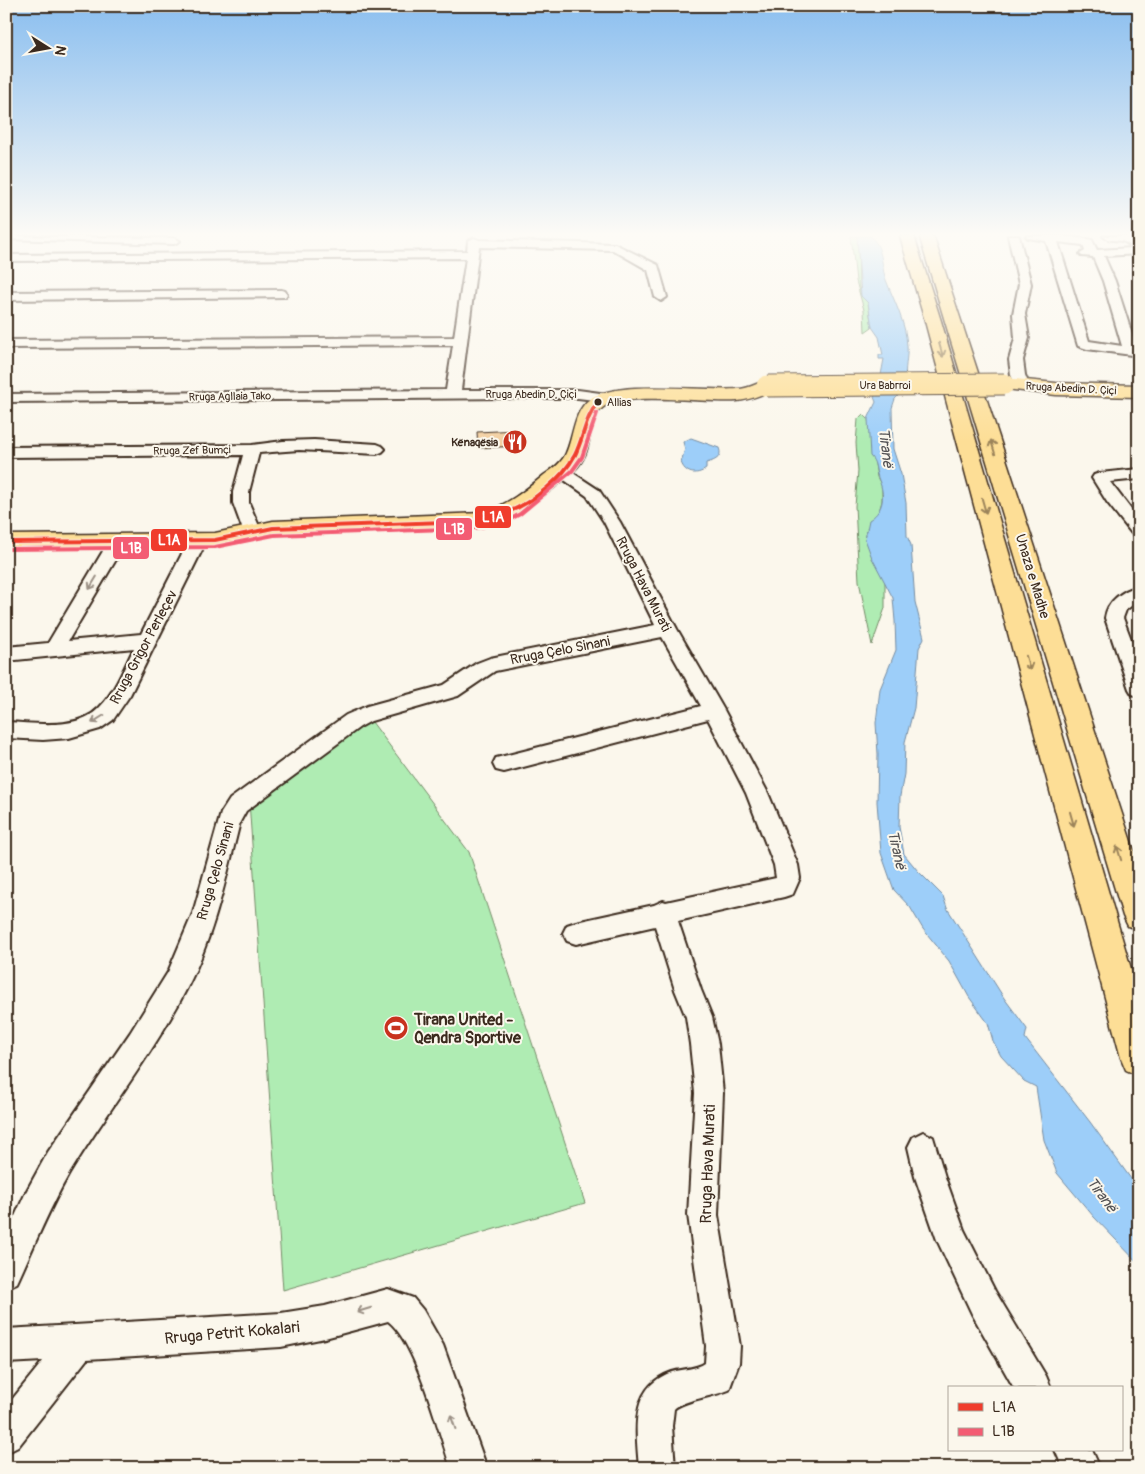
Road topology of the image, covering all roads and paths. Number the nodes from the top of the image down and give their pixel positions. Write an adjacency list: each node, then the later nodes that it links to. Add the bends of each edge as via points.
1 (466, 305): 7 (street)
2 (930, 305): 38 (main road, one-way to 38)
3 (939, 305): 36 (main road, Unaza e Madhe, one-way to 3)
4 (1021, 305): 10 (street, via 1022,338 1016,360 1018,375)
5 (1075, 305): 9 (street, via 1083,343)
6 (1118, 305): 9 (street)
7 (461, 341): 8 (street); 13 (street)
8 (6, 344)
9 (1134, 352)
10 (1013, 384): 11 (main road, Ura Babrroi, bridge); 12 (main road, Rruga Abedin D. Çiçi, via 1056,389)
11 (767, 386): 15 (main road, Rruga Abedin D. Çiçi, via 740,395 630,395)
12 (1139, 391)
13 (454, 395): 14 (street, Rruga Agllaia Tako); 15 (street, Rruga Abedin D. Çiçi, via 578,394)
14 (6, 398)
15 (610, 398): 19 (main road, via 598,402 590,411 575,454)
16 (377, 449): 17 (street, Rruga Zef Bumçi, via 294,445)
17 (252, 450): 18 (street, Rruga Zef Bumçi); 22 (street, via 241,503)
18 (6, 452)
19 (560, 472): 22 (main road, via 516,508 491,518 286,527); 27 (street, Rruga Hava Murati, via 582,484 600,501)
20 (1139, 474): 21 (street, via 1100,478)
21 (1139, 531)
22 (254, 533): 23 (main road)
23 (198, 540): 24 (main road); 28 (street, Rruga Grigor Perleçev)
24 (118, 541): 25 (main road); 29 (street, one-way to 29)
25 (6, 542)
26 (1139, 592): 31 (street, via 1120,603 1114,613)
27 (667, 629): 32 (street, Rruga Hava Murati); 40 (street, Rruga Çelo Sinani, via 490,665 451,691 368,714 353,721 238,805 229,820 205,913 178,979 59,1163)
28 (148, 640): 29 (street); 33 (street, Rruga Grigor Perleçev, one-way to 33, via 120,695 102,717 88,725 54,731)
29 (54, 649): 30 (street)
30 (6, 654)
31 (1139, 689)
32 (714, 710): 34 (street); 35 (street, Rruga Hava Murati, via 760,800 786,865 788,878 784,887)
33 (6, 730)
34 (504, 764)
35 (663, 912): 37 (street, Rruga Hava Murati); 47 (street, Rruga Hava Murati, via 699,1017 704,1044 709,1093 704,1215 723,1346 717,1378 668,1391 657,1403 654,1426)
36 (1139, 916)
37 (576, 933)
38 (1139, 1058)
39 (923, 1147): 43 (street, via 929,1177 969,1274)
40 (6, 1272)
41 (79, 1343): 42 (street, Rruga Petrit Kokalari); 44 (street); 46 (street, Rruga Petrit Kokalari, one-way to 41, via 431,1357 401,1310 388,1306 372,1308 281,1330)
42 (6, 1346)
43 (1033, 1386)
44 (6, 1435)
45 (1074, 1452): 48 (street)
46 (469, 1468)
47 (657, 1468)
48 (1082, 1468)

